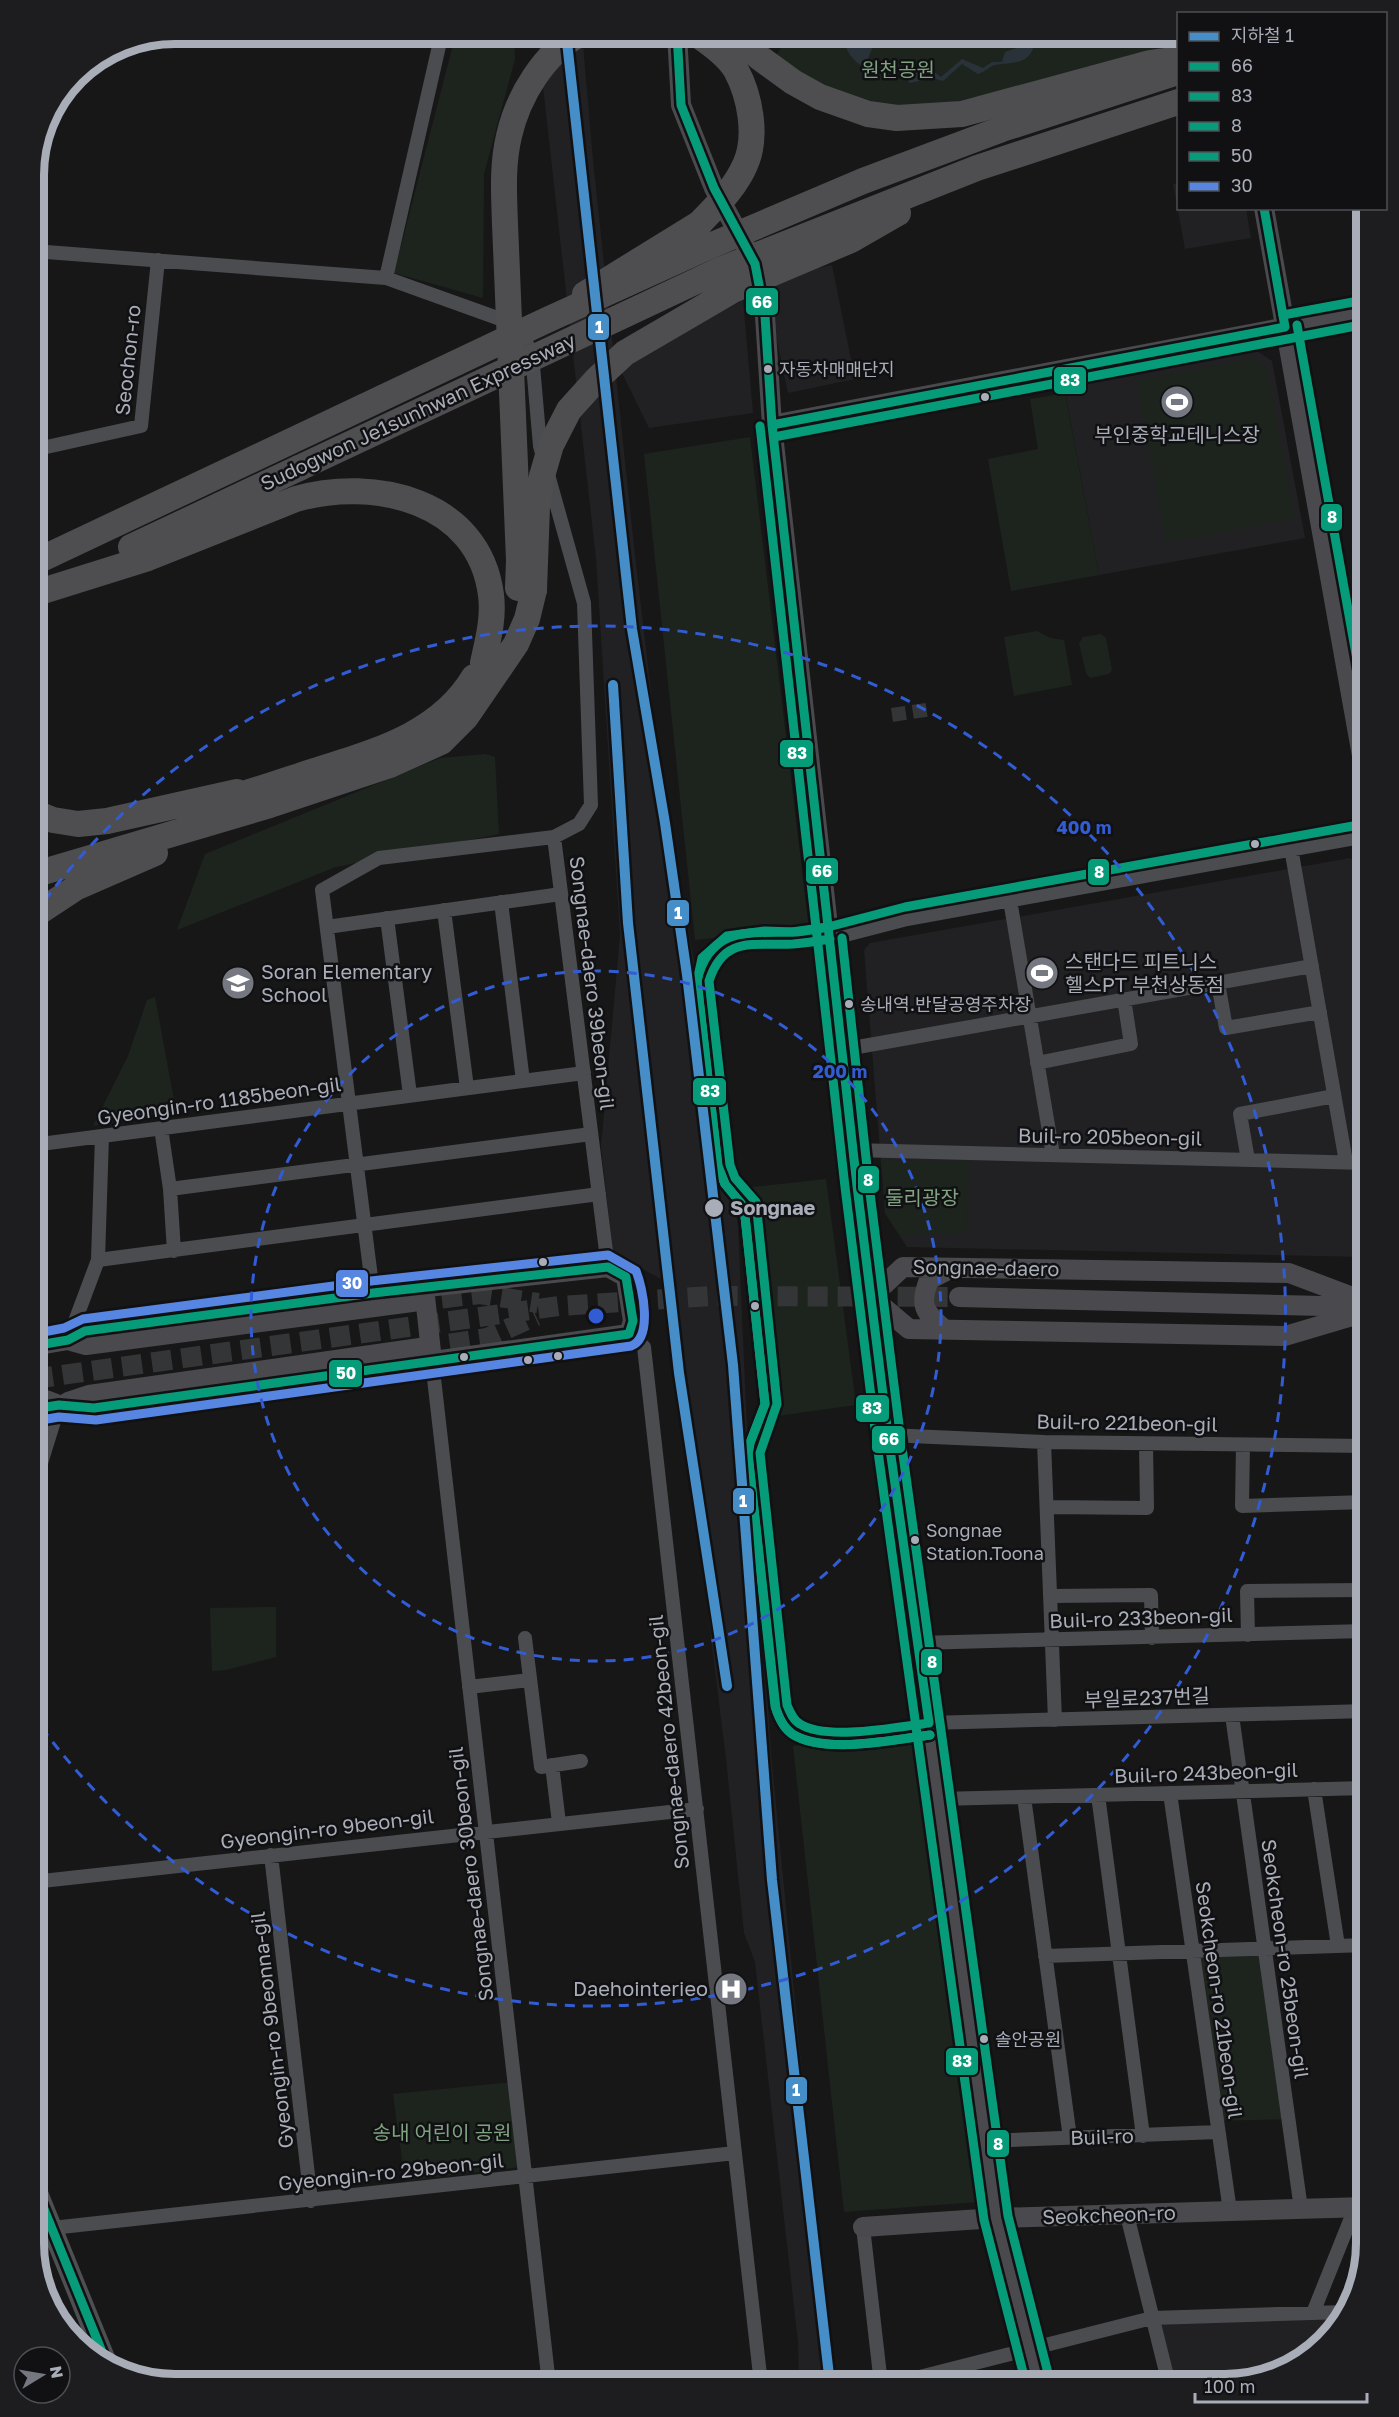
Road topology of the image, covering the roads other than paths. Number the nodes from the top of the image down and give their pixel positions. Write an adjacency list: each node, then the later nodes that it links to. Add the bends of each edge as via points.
1 (439, 44): 14 (street)
2 (547, 44): 22 (highway, bridge, via 523,71 508,100 493,173 508,572)
3 (565, 44): 22 (highway, bridge, via 538,72 520,101 507,147 504,177 519,560)
4 (678, 44): 18 (street, via 681,105 714,188 755,264 765,316)
5 (711, 44): 16 (highway, bridge, via 735,69 747,99 752,131 746,163 727,196 700,223)
6 (745, 44): 7 (highway, via 793,82 820,97 868,114 897,118 962,114 1150,63)
7 (1177, 59)
8 (1177, 73): 16 (highway, Sudogwon Je1sunhwan Expressway, bridge, via 1002,129 863,181)
9 (1177, 103): 10 (highway, Sudogwon Je1sunhwan Expressway, bridge)
10 (977, 168): 21 (highway, Sudogwon Je1sunhwan Expressway, bridge, via 720,270); 22 (highway, bridge, via 851,240 733,290 625,353 569,410 551,445)
11 (1264, 210): 17 (street)
12 (44, 252): 13 (street)
13 (158, 260): 14 (street); 19 (street, Seochon-ro, via 141,426)
14 (386, 278): 27 (street, via 517,325 532,354 540,446 584,603 591,805 579,824)
15 (1356, 314): 17 (street)
16 (547, 320): 20 (highway, Sudogwon Je1sunhwan Expressway, bridge)
17 (1285, 327): 18 (street); 24 (street)
18 (772, 425): 38 (street)
19 (44, 448)
20 (44, 558)
21 (44, 589)
22 (512, 590): 23 (highway, via 486,571 473,547 452,523 431,508 378,491 351,490 296,499 148,558); 25 (highway, via 511,631 489,669 471,682 453,704 415,734)
23 (44, 591)
24 (1356, 722)
25 (273, 794): 26 (highway, via 78,824); 30 (highway); 34 (highway, via 77,887)
26 (44, 816)
27 (554, 837): 31 (street, Songnae-daero 39beon-gil); 37 (street, via 379,858 322,890)
28 (1356, 838): 29 (street)
29 (1292, 848): 32 (street); 39 (street)
30 (44, 866)
31 (561, 894): 33 (street); 46 (street, Songnae-daero 39beon-gil)
32 (1010, 900): 38 (street, via 907,919); 43 (street)
33 (501, 902): 35 (street); 47 (street)
34 (44, 909)
35 (444, 910): 36 (street); 48 (street)
36 (387, 918): 37 (street); 49 (street)
37 (327, 927): 51 (street)
38 (830, 939): 44 (street)
39 (1312, 966): 40 (street); 42 (street)
40 (1218, 983): 41 (street); 42 (street, via 1226,1028)
41 (1124, 999): 43 (street); 45 (street, via 1131,1044)
42 (1320, 1012): 50 (street)
43 (1030, 1016): 44 (street); 45 (street)
44 (842, 1050): 56 (street)
45 (1037, 1063): 57 (street)
46 (584, 1073): 47 (street, Gyeongin-ro 1185beon-gil); 53 (street, Songnae-daero 39beon-gil)
47 (523, 1081): 48 (street, Gyeongin-ro 1185beon-gil)
48 (466, 1088): 49 (street, Gyeongin-ro 1185beon-gil)
49 (410, 1095): 51 (street, Gyeongin-ro 1185beon-gil)
50 (1335, 1096): 58 (street, via 1240,1114); 59 (street)
51 (349, 1104): 52 (street, Gyeongin-ro 1185beon-gil); 61 (street)
52 (161, 1128): 54 (street, Gyeongin-ro 1185beon-gil); 62 (street)
53 (591, 1134): 61 (street, Songnae-daero 39beon-gil); 63 (street, Songnae-daero 39beon-gil)
54 (102, 1136): 55 (street, Gyeongin-ro 1185beon-gil); 66 (street)
55 (44, 1144)
56 (853, 1150): 57 (street, Buil-ro 205beon-gil); 71 (street)
57 (1053, 1155): 58 (street, Buil-ro 205beon-gil)
58 (1248, 1160): 59 (street, Buil-ro 205beon-gil)
59 (1346, 1162): 60 (street, Buil-ro 205beon-gil)
60 (1356, 1162)
61 (357, 1165): 62 (street, Songnae-daero 39beon-gil); 64 (street)
62 (170, 1189): 65 (street)
63 (599, 1194): 64 (street); 67 (street, Songnae-daero 39beon-gil)
64 (365, 1225): 65 (street); 70 (street)
65 (174, 1251): 66 (street)
66 (98, 1260): 79 (street)
67 (608, 1267): 69 (street); 78 (street, via 626,1277 633,1321)
68 (953, 1268): 71 (street, Songnae-daero, via 903,1267); 73 (street, Songnae-daero, via 1289,1273); 77 (street, via 929,1280 924,1295 927,1315)
69 (424, 1287): 70 (street); 81 (street)
70 (373, 1293): 79 (street, via 85,1331)
71 (871, 1297): 77 (street, via 909,1329); 86 (street)
72 (959, 1297): 75 (street, Songnae-daero)
73 (1356, 1298)
74 (412, 1302): 79 (street, via 86,1346)
75 (1356, 1307)
76 (1356, 1315): 77 (street, via 1285,1336)
77 (944, 1329)
78 (629, 1334): 81 (street); 117 (street, Songnae-daero 42beon-gil, via 644,1347)
79 (68, 1340): 80 (street); 82 (street)
80 (44, 1344)
81 (426, 1354): 84 (street, via 89,1395); 103 (street, Songnae-daero 30beon-gil)
82 (44, 1358)
83 (44, 1400): 84 (street)
84 (59, 1405): 85 (street); 91 (street)
85 (44, 1407)
86 (888, 1435): 87 (street, Buil-ro 221beon-gil); 101 (street)
87 (1044, 1442): 88 (street, Buil-ro 221beon-gil); 93 (street)
88 (1146, 1443): 89 (street, Buil-ro 221beon-gil); 93 (street, via 1147,1508)
89 (1243, 1445): 90 (street, Buil-ro 221beon-gil); 92 (street, via 1242,1506)
90 (1356, 1446)
91 (44, 1453)
92 (1356, 1502)
93 (1047, 1507): 95 (street)
94 (1356, 1590): 97 (street, via 1247,1592)
95 (1052, 1596): 99 (street, via 1150,1595); 100 (street)
96 (1356, 1631): 97 (street, Buil-ro 233beon-gil)
97 (1248, 1635): 99 (street, Buil-ro 233beon-gil)
98 (525, 1638): 102 (street)
99 (1152, 1638): 100 (street, Buil-ro 233beon-gil)
100 (1054, 1641): 101 (street, Buil-ro 233beon-gil); 106 (street)
101 (918, 1643): 107 (street)
102 (530, 1680): 103 (street); 109 (street, via 542,1767)
103 (470, 1687): 119 (street, Songnae-daero 30beon-gil)
104 (1356, 1712): 105 (street, 부일로237번길)
105 (1232, 1715): 106 (street, 부일로237번길); 112 (street, Seokcheon-ro 25beon-gil)
106 (1055, 1720): 107 (street, 부일로237번길)
107 (929, 1723): 116 (street)
108 (580, 1761): 109 (street)
109 (552, 1765): 118 (street)
110 (1356, 1788): 111 (street, Buil-ro 243beon-gil)
111 (1314, 1789): 112 (street, Buil-ro 243beon-gil); 123 (street, Buil-ro 243beon-gil)
112 (1242, 1791): 113 (street, Buil-ro 243beon-gil); 124 (street, Seokcheon-ro 25beon-gil)
113 (1170, 1794): 114 (street, Buil-ro 243beon-gil); 125 (street, Seokcheon-ro 21beon-gil)
114 (1098, 1795): 115 (street, Buil-ro 243beon-gil); 126 (street, Buil-ro 243beon-gil)
115 (1024, 1797): 116 (street, Buil-ro 243beon-gil); 127 (street)
116 (939, 1799): 131 (street)
117 (697, 1809): 118 (street, Gyeongin-ro 9beon-gil); 132 (street, Songnae-daero 42beon-gil)
118 (559, 1823): 119 (street, Gyeongin-ro 9beon-gil)
119 (486, 1831): 120 (street, Gyeongin-ro 9beon-gil); 133 (street, Songnae-daero 30beon-gil)
120 (271, 1855): 121 (street, Gyeongin-ro 9beon-gil); 134 (street, Gyeongin-ro 9beonna-gil)
121 (44, 1881)
122 (1356, 1945): 123 (street)
123 (1338, 1946): 124 (street)
124 (1263, 1948): 125 (street); 137 (street, Seokcheon-ro 25beon-gil)
125 (1192, 1951): 126 (street); 128 (street, Seokcheon-ro 21beon-gil)
126 (1121, 1952): 127 (street); 129 (street, Buil-ro 243beon-gil)
127 (1045, 1956): 130 (street)
128 (1218, 2132): 129 (street, Buil-ro); 138 (street, Seokcheon-ro 21beon-gil)
129 (1143, 2136): 130 (street, Buil-ro)
130 (1070, 2138): 131 (street, Buil-ro)
131 (985, 2141): 141 (street)
132 (735, 2153): 133 (street, Gyeongin-ro 29beon-gil); 150 (street, Songnae-daero 42beon-gil)
133 (526, 2177): 134 (street, Gyeongin-ro 29beon-gil); 149 (street, Songnae-daero 30beon-gil)
134 (311, 2201): 143 (street, Gyeongin-ro 29beon-gil)
135 (1356, 2207): 137 (street, Seokcheon-ro)
136 (44, 2209): 143 (main road)
137 (1301, 2209): 138 (street, Seokcheon-ro)
138 (1230, 2211): 139 (street, Seokcheon-ro)
139 (1127, 2215): 141 (street, Seokcheon-ro); 146 (street)
140 (1356, 2216): 145 (street, Seokcheon-ro)
141 (996, 2218): 142 (street, Seokcheon-ro); 147 (street)
142 (863, 2227): 151 (street)
143 (52, 2228): 148 (main road)
144 (1335, 2312): 145 (street)
145 (1313, 2313): 146 (street)
146 (1152, 2318): 147 (street); 154 (street)
147 (1029, 2349): 152 (street); 153 (street)
148 (102, 2351)
149 (548, 2373)
150 (760, 2374)
151 (880, 2374)
152 (932, 2374)
153 (1035, 2374)
154 (1166, 2374)

